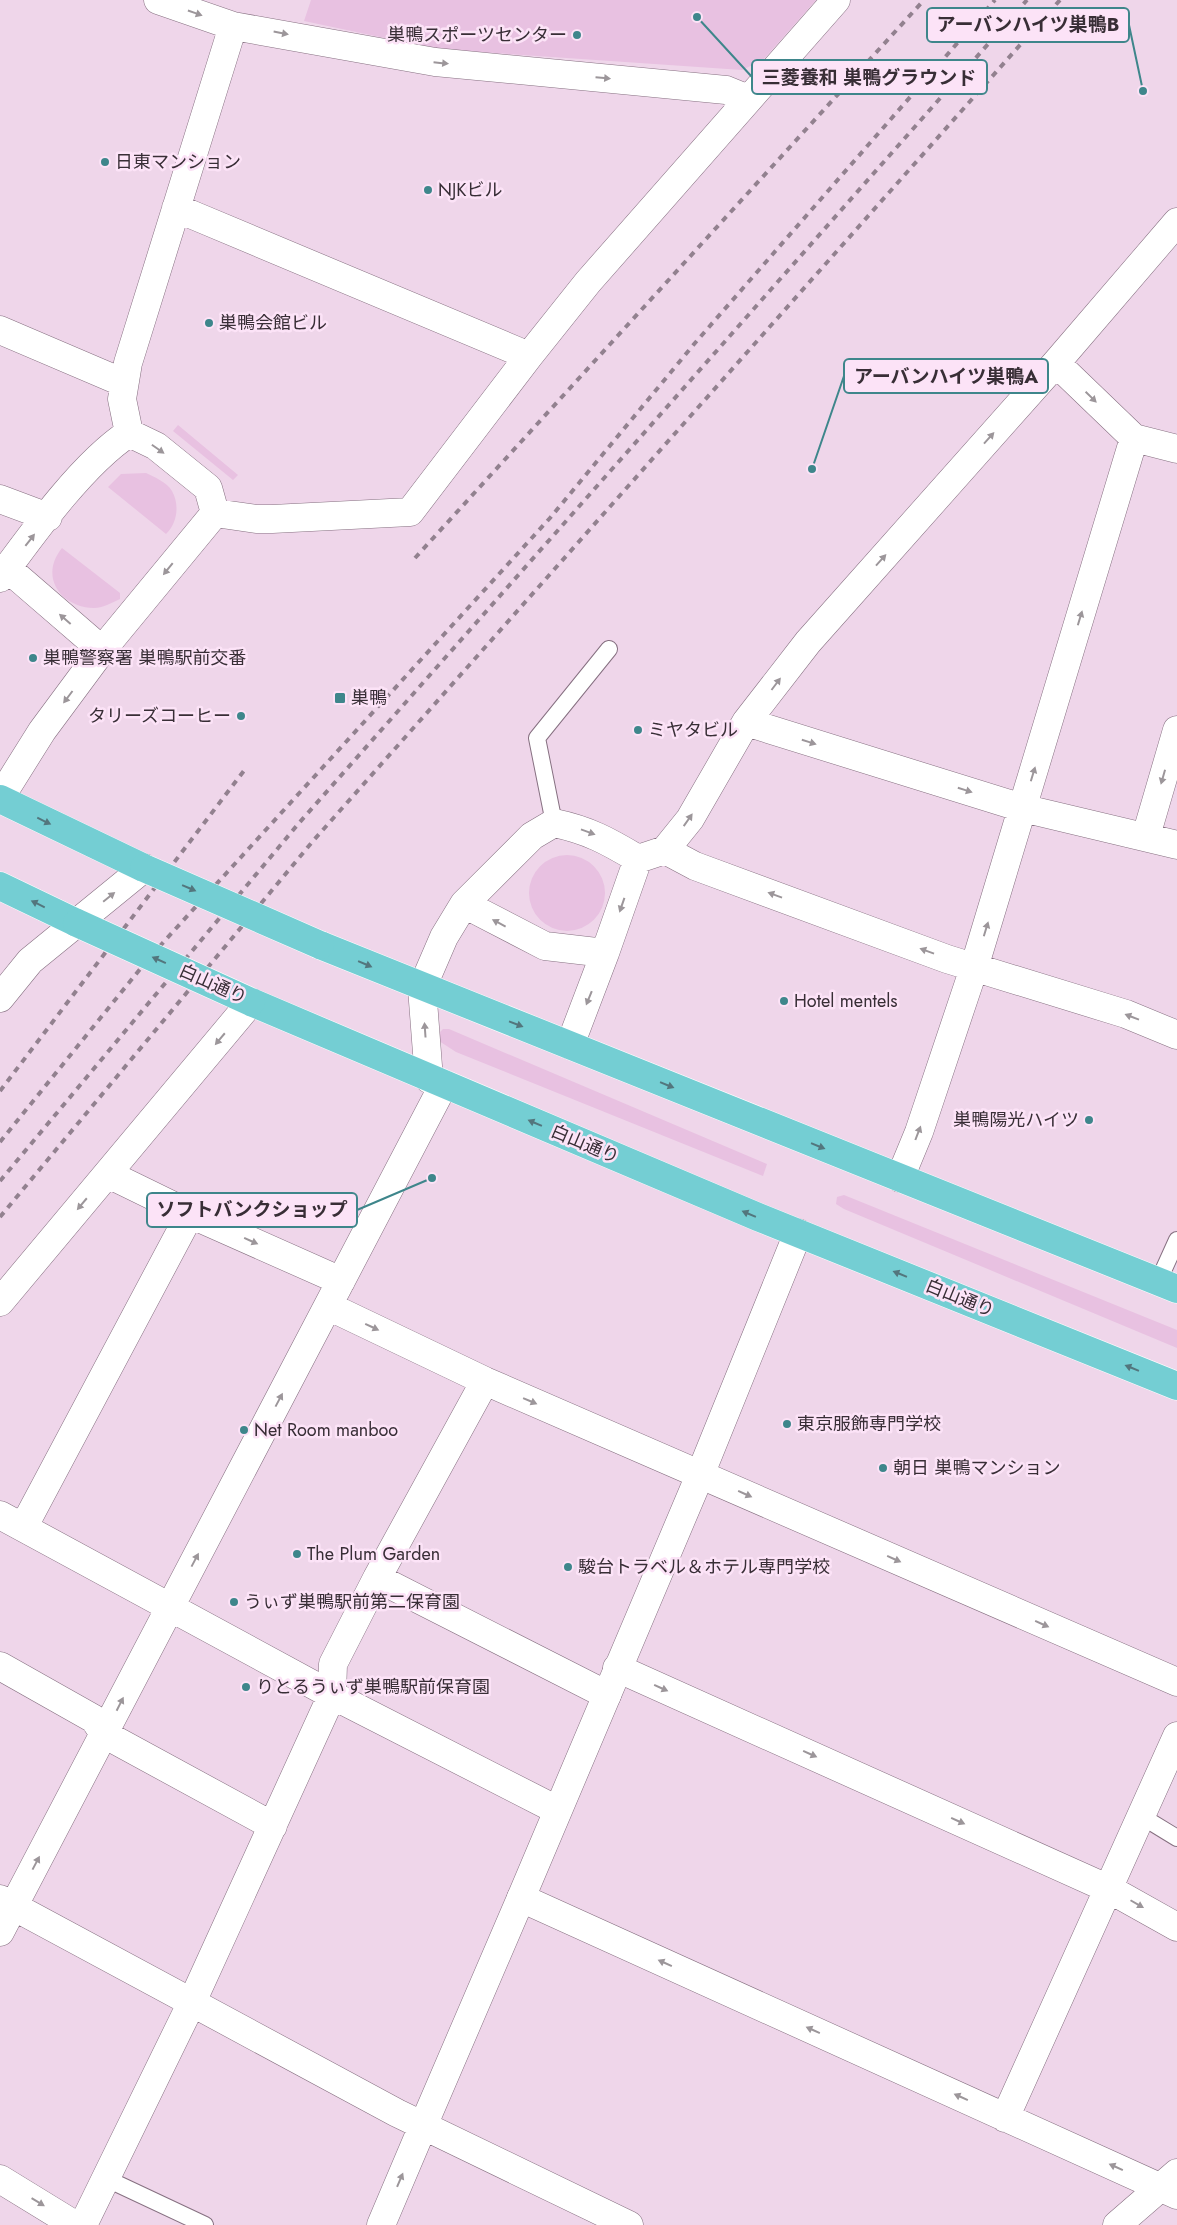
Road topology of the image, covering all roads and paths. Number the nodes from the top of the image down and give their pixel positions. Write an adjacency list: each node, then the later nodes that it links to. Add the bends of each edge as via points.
1 (158, 0): 3 (street, one-way to 3)
2 (836, 0): 4 (street)
3 (233, 26): 4 (street, one-way to 4, via 435,62 726,90); 5 (street)
4 (748, 99): 8 (street, via 677,167)
5 (176, 208): 8 (street); 10 (street)
6 (1177, 222): 9 (street)
7 (0, 330): 10 (street)
8 (529, 356): 15 (street, via 410,512 272,519)
9 (1056, 363): 12 (street, one-way to 12); 20 (street, one-way to 9, via 808,642)
10 (124, 383): 11 (street, via 122,399)
11 (129, 433): 15 (street, one-way to 15, via 156,446 208,488); 16 (street, via 112,444)
12 (1134, 438): 13 (street); 23 (street, one-way to 12)
13 (1177, 449)
14 (0, 499): 16 (street)
15 (215, 513): 19 (street, one-way to 19)
16 (48, 517): 17 (street, one-way to 16)
17 (4, 573): 19 (street, one-way to 17)
18 (609, 648): 24 (lane, via 536,738)
19 (102, 650): 22 (street, one-way to 22, via 42,731)
20 (746, 722): 23 (street, one-way to 23); 27 (street, one-way to 20, via 690,819)
21 (1177, 730): 25 (street, one-way to 25)
22 (0, 799): 29 (highway, one-way to 29)
23 (1022, 808): 25 (street); 34 (street, one-way to 23)
24 (554, 822): 28 (street, one-way to 28, via 600,836); 31 (street, via 532,836)
25 (1146, 836): 26 (street)
26 (1177, 845)
27 (665, 850): 28 (street); 34 (street, one-way to 27, via 695,866)
28 (638, 859): 33 (street, one-way to 33)
29 (144, 868): 32 (street, one-way to 29); 35 (highway, one-way to 35, bridge)
30 (0, 886): 32 (highway, 白山通り, one-way to 30)
31 (464, 904): 33 (street, one-way to 31, via 545,946); 35 (street, via 444,937)
32 (77, 922): 36 (street, via 30,961); 37 (highway, 白山通り, one-way to 32, bridge)
33 (605, 953): 39 (street, one-way to 39)
34 (974, 968): 38 (street, one-way to 34, via 1126,1014); 42 (street, one-way to 34, via 919,1132)
35 (422, 988): 39 (highway, one-way to 39); 40 (street, one-way to 35)
36 (0, 998)
37 (251, 1002): 40 (highway, 白山通り); 41 (street, one-way to 41)
38 (1177, 1035)
39 (570, 1045): 42 (highway, one-way to 42)
40 (436, 1082): 44 (highway, 白山通り, one-way to 40); 46 (street)
41 (108, 1174): 43 (street); 48 (street, one-way to 48)
42 (900, 1178): 47 (highway)
43 (190, 1214): 46 (street, one-way to 46); 53 (street)
44 (798, 1232): 51 (highway, 白山通り, one-way to 44); 52 (street)
45 (1177, 1240): 47 (lane)
46 (341, 1281): 49 (street)
47 (1167, 1285)
48 (0, 1302)
49 (328, 1306): 50 (street, one-way to 50); 55 (street, one-way to 49)
50 (485, 1382): 52 (street, one-way to 52); 54 (street)
51 (1177, 1386)
52 (700, 1475): 57 (street); 58 (street, one-way to 58)
53 (7, 1521): 55 (street)
54 (377, 1578): 59 (street, via 333,1664); 60 (street)
55 (171, 1606): 59 (street); 61 (street, one-way to 55)
56 (0, 1666): 61 (street, via 94,1719)
57 (617, 1668): 60 (street); 67 (street, one-way to 67)
58 (1177, 1682)
59 (332, 1694): 63 (street); 65 (street)
60 (607, 1695): 63 (street)
61 (104, 1734): 65 (street); 69 (street, one-way to 61)
62 (1177, 1736): 64 (street)
63 (557, 1810): 68 (street)
64 (1142, 1816): 66 (lane); 67 (street)
65 (273, 1826): 72 (street)
66 (1177, 1838)
67 (1109, 1889): 70 (street, one-way to 70); 73 (street)
68 (522, 1898): 73 (street, one-way to 68); 74 (street)
69 (7, 1903): 71 (street); 72 (street)
70 (1177, 1928)
71 (0, 1932)
72 (192, 2002): 74 (street); 75 (street)
73 (1005, 2118): 77 (street, one-way to 73)
74 (423, 2126): 81 (street, one-way to 74); 82 (street)
75 (105, 2178): 79 (street); 80 (lane)
76 (0, 2179): 78 (street, one-way to 78)
77 (1172, 2185): 83 (street)
78 (75, 2225)
79 (83, 2225)
80 (205, 2225)
81 (381, 2225)
82 (629, 2225)
83 (1117, 2225)

